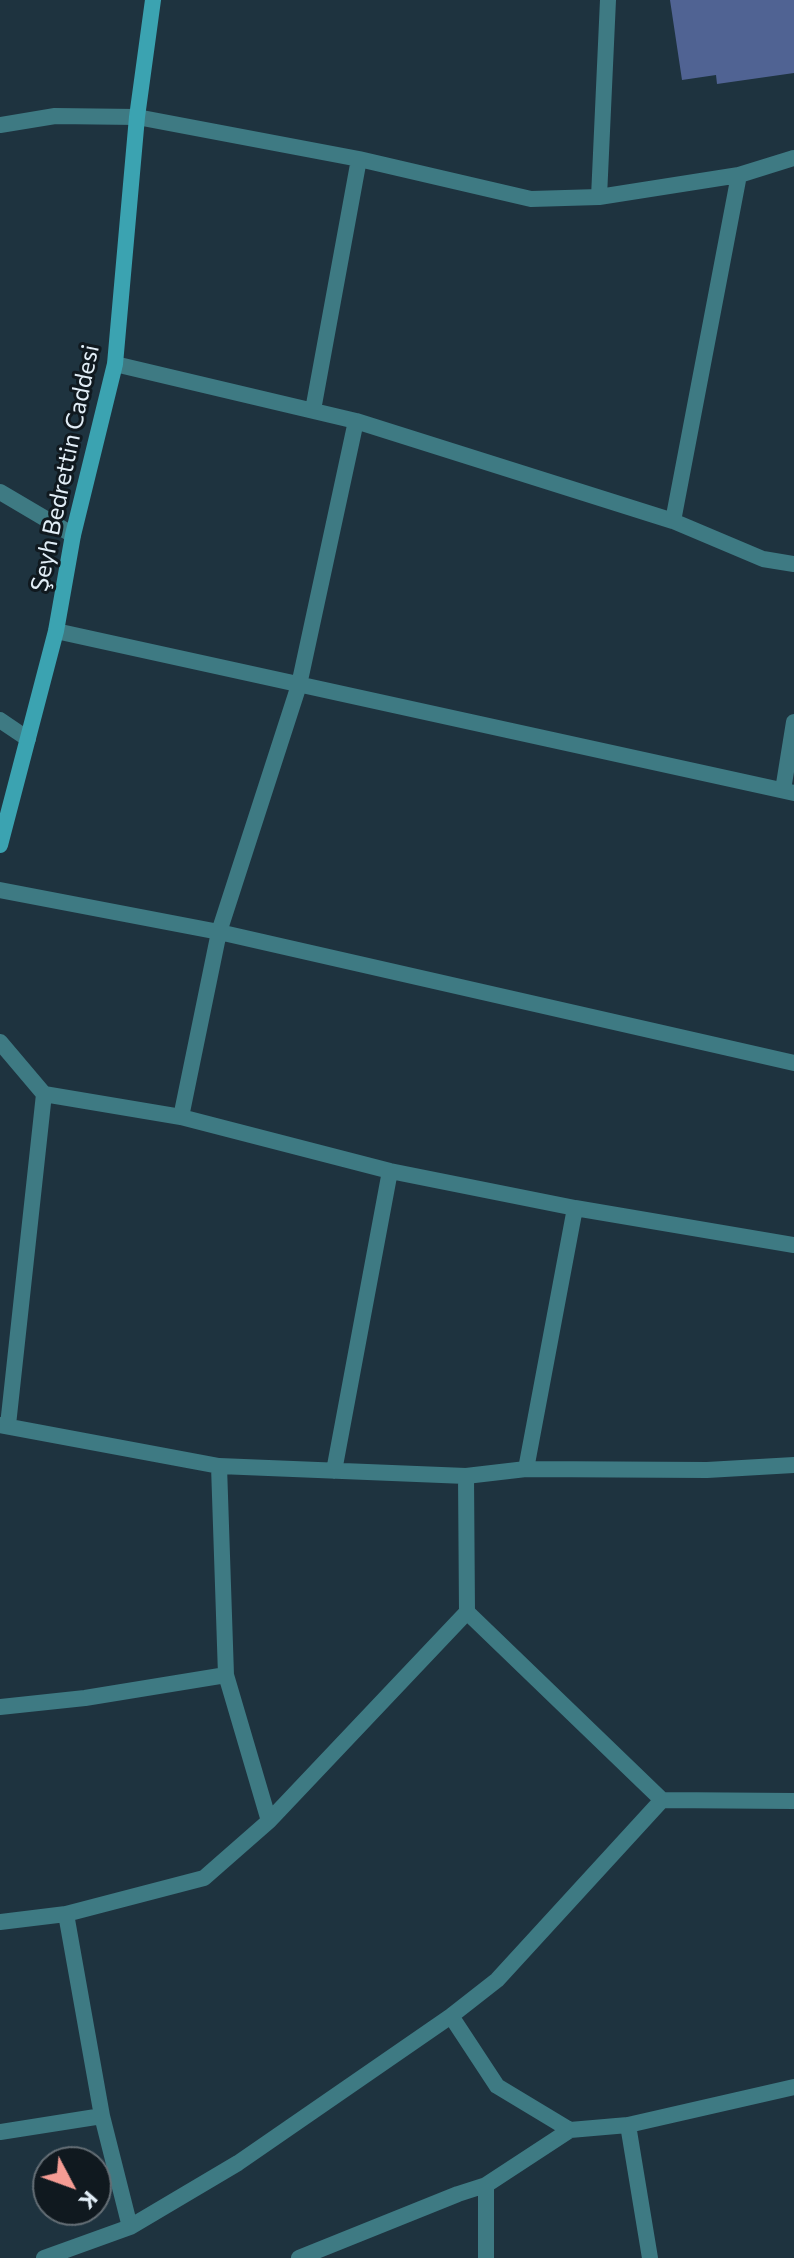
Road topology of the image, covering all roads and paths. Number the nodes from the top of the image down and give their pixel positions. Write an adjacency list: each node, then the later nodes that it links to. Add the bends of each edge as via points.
1 (153, 0): 3 (main road, Şeyh Bedrettin Caddesi)
2 (608, 0): 8 (street)
3 (137, 117): 4 (street, via 55,116); 6 (street); 9 (main road, Şeyh Bedrettin Caddesi)
4 (0, 125)
5 (794, 158): 7 (street)
6 (359, 159): 8 (street, via 531,199); 10 (street)
7 (739, 175): 8 (street); 13 (street)
8 (599, 197)
9 (115, 364): 10 (street); 14 (main road, Şeyh Bedrettin Caddesi)
10 (313, 410): 11 (street)
11 (356, 421): 13 (street); 17 (street)
12 (0, 492): 14 (street)
13 (673, 521): 15 (street, via 763,559)
14 (73, 535): 16 (main road, Şeyh Bedrettin Caddesi)
15 (794, 564)
16 (56, 631): 17 (street); 20 (main road, Şeyh Bedrettin Caddesi)
17 (299, 685): 21 (street); 24 (street)
18 (0, 720): 20 (street)
19 (794, 722): 21 (street)
20 (28, 739): 22 (main road, Şeyh Bedrettin Caddesi)
21 (788, 792)
22 (0, 845)
23 (0, 890): 24 (street)
24 (219, 932): 26 (street); 28 (street)
25 (0, 1042): 27 (street)
26 (794, 1063)
27 (44, 1094): 28 (street); 32 (street)
28 (181, 1117): 29 (street)
29 (390, 1171): 30 (street); 36 (street)
30 (575, 1208): 31 (street); 35 (street)
31 (794, 1245)
32 (4, 1425): 34 (street)
33 (794, 1465): 35 (street)
34 (219, 1466): 36 (street); 39 (street)
35 (526, 1469): 37 (street)
36 (334, 1471): 37 (street)
37 (466, 1476): 38 (street)
38 (467, 1612): 41 (street); 43 (street)
39 (226, 1675): 40 (street); 43 (street)
40 (0, 1707)
41 (662, 1800): 42 (street); 46 (street, via 497,1980)
42 (794, 1801)
43 (269, 1821): 44 (street, via 204,1878)
44 (66, 1914): 45 (street); 48 (street)
45 (0, 1922)
46 (451, 2016): 50 (street, via 497,2086); 53 (street, via 238,2163)
47 (794, 2087): 49 (street)
48 (102, 2116): 51 (street); 53 (street)
49 (628, 2125): 50 (street); 57 (street)
50 (570, 2130): 52 (street)
51 (0, 2132)
52 (486, 2185): 55 (street); 56 (street)
53 (130, 2227): 54 (street)
54 (44, 2258)
55 (299, 2258)
56 (486, 2258)
57 (650, 2258)

